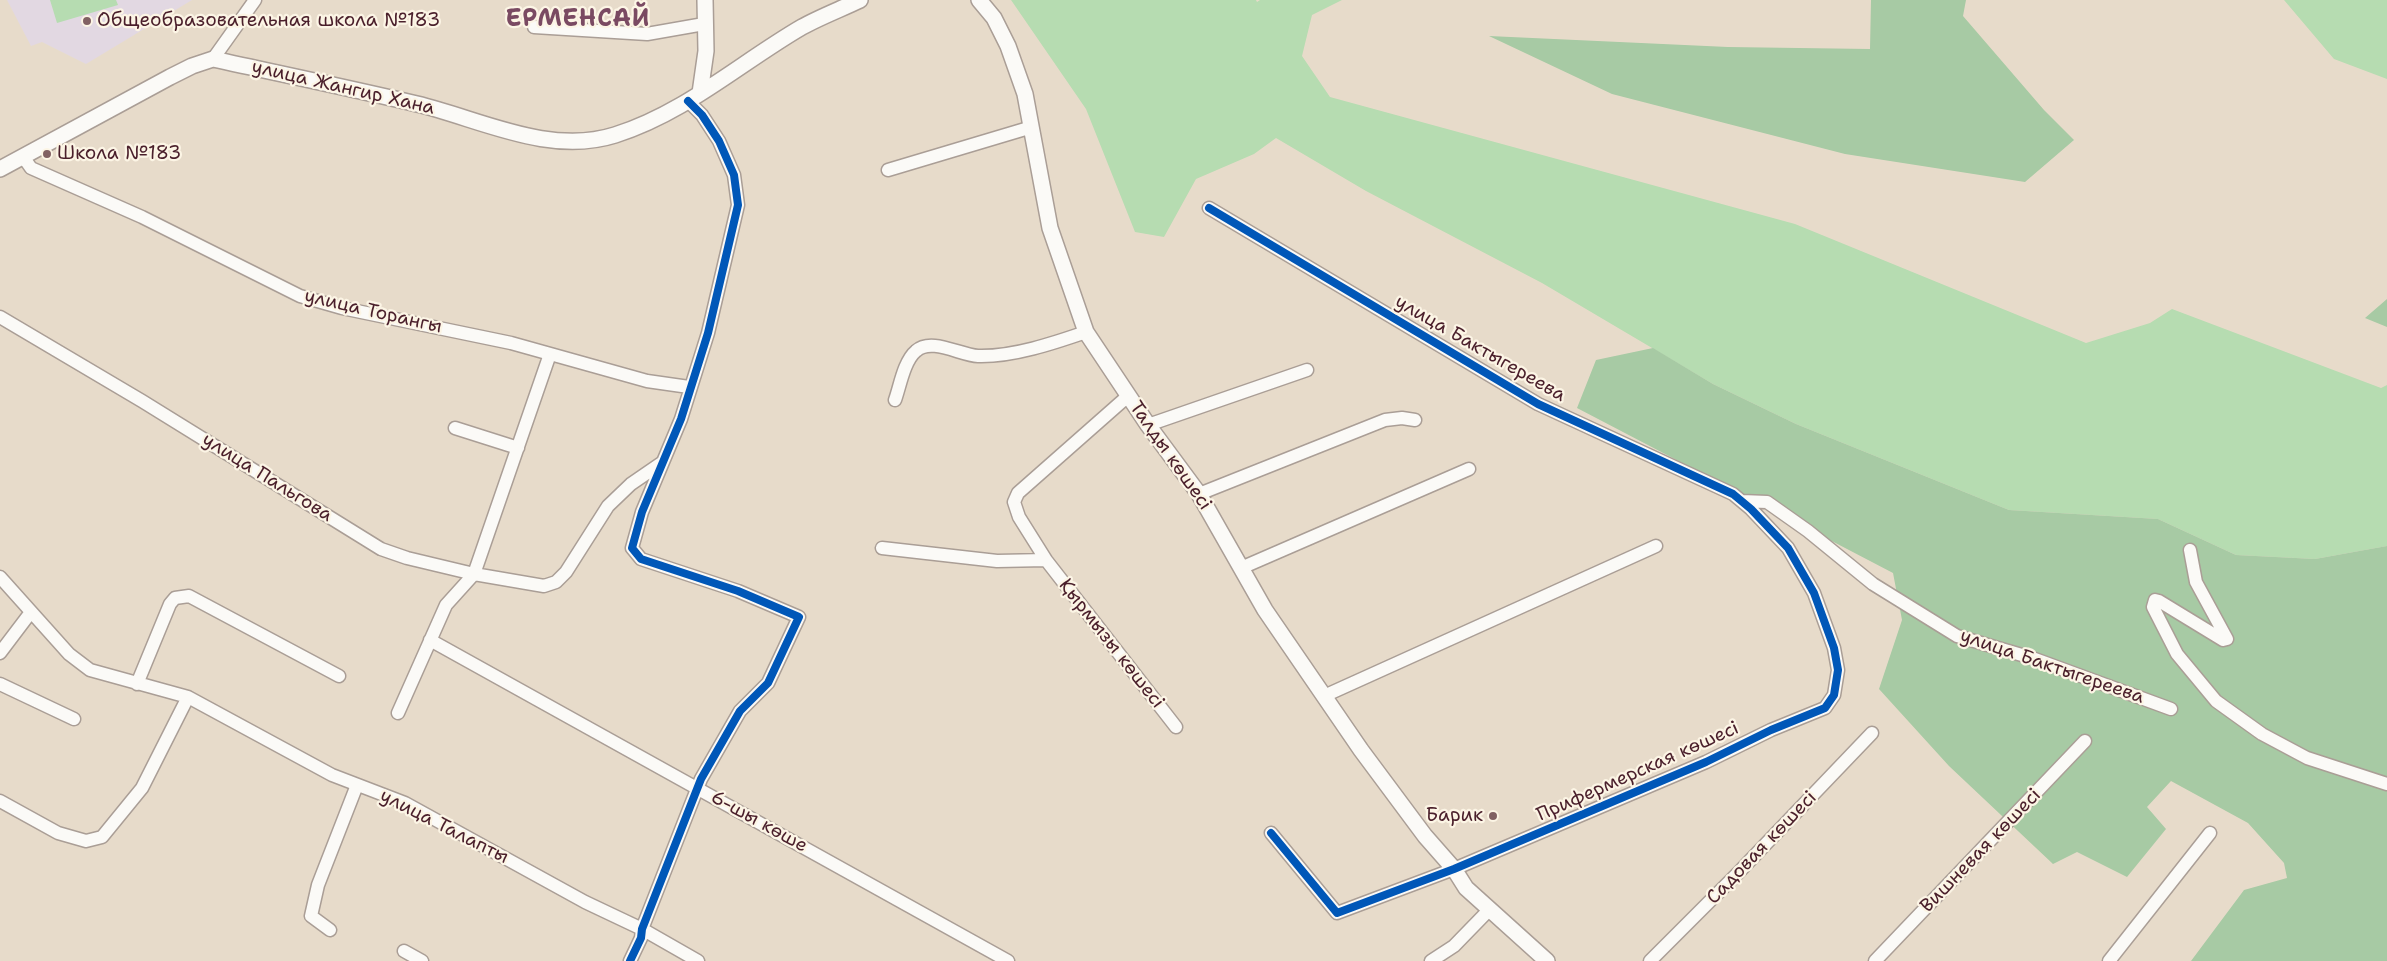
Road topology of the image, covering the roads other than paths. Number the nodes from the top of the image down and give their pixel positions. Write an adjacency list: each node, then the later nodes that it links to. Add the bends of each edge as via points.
1 (255, 0): 7 (street)
2 (705, 0): 5 (street)
3 (860, 0): 8 (street, улица Жангир Хана, via 802,27)
4 (979, 0): 9 (street, Талды көшесі, via 994,18 1008,46 1025,94)
5 (704, 24): 6 (street, via 647,34); 8 (street, via 706,51)
6 (534, 28)
7 (213, 59): 8 (street, улица Жангир Хана, via 432,108 514,133 579,141 615,135); 10 (street, via 170,77)
8 (694, 97): 18 (street, via 734,175 738,204 708,333)
9 (1032, 127): 12 (street); 15 (street, Талды көшесі, via 1050,228)
10 (24, 158): 11 (street); 16 (street, улица Торангы, via 31,168 142,217 300,296)
11 (0, 169)
12 (888, 170)
13 (1209, 208): 28 (street, улица Бактыгереева, via 1538,404 1706,480)
14 (0, 317): 34 (street, улица Пальгова, via 382,549)
15 (1086, 332): 19 (street, Талды көшесі); 20 (street, via 1044,347 978,356 927,345 916,350 909,360)
16 (550, 354): 18 (street, улица Торангы, via 647,381); 24 (street)
17 (1307, 370): 22 (street)
18 (689, 387): 25 (street)
19 (1128, 396): 22 (street, Талды көшесі); 32 (street, Қырмызы көшесі, via 1018,493 1014,502 1019,517)
20 (895, 400)
21 (1415, 420): 27 (street, via 1385,420)
22 (1148, 425): 27 (street, Талды көшесі)
23 (455, 428): 24 (street)
24 (518, 448): 34 (street)
25 (663, 462): 34 (street, улица Пальгова, via 631,484 608,506 566,572 556,582 544,586); 52 (street, via 642,512 632,548 641,559 738,591 799,617 768,683 740,711)
26 (1469, 469): 33 (street)
27 (1199, 494): 33 (street, Талды көшесі)
28 (1742, 501): 44 (street, улица Бактыгереева, via 1767,502 1873,584 1957,636 2032,658); 56 (street, Прифермерская көшесі, via 1788,548 1814,593 1834,648 1838,670 1834,695 1825,708)
29 (1656, 546): 42 (street)
30 (882, 548): 32 (street, Қырмызы көшесі, via 997,561)
31 (2190, 550): 50 (street, via 2196,582 2227,639 2223,640 2159,601 2155,600 2153,606 2177,654 2216,701 2262,734 2307,758)
32 (1046, 560): 47 (street, Қырмызы көшесі)
33 (1240, 568): 42 (street, Талды көшесі, via 1287,645)
34 (474, 574): 37 (street, via 446,605)
35 (0, 577): 36 (street, улица Талапты)
36 (31, 612): 38 (street); 41 (street, улица Талапты, via 75,660 99,674)
37 (430, 640): 45 (street); 52 (street, 6-шы көше)
38 (0, 652)
39 (339, 676): 41 (street, via 189,596 175,598 170,604)
40 (0, 684): 46 (street)
41 (137, 684): 43 (street, улица Талапты)
42 (1324, 696): 56 (street, Талды көшесі, via 1426,836)
43 (188, 697): 51 (street, улица Талапты, via 316,767); 53 (street, via 142,788 102,837 86,841 58,833)
44 (2171, 709)
45 (398, 713)
46 (74, 718)
47 (1176, 728)
48 (1872, 733): 67 (street, Садовая көшесі)
49 (2085, 740): 68 (street, Вишневая көшесі)
50 (2387, 784)
51 (357, 785): 58 (street, улица Талапты, via 405,803); 59 (street, via 318,885 311,916)
52 (699, 789): 58 (street); 64 (street, 6-шы көше)
53 (0, 801)
54 (1271, 833): 56 (street, Прифермерская көшесі, via 1337,913)
55 (2210, 833): 69 (street)
56 (1454, 869): 57 (street, Талды көшесі, via 1466,888)
57 (1489, 910): 65 (street, via 1454,946); 66 (street, Талды көшесі)
58 (642, 929): 62 (street); 63 (street, улица Талапты)
59 (330, 930)
60 (404, 951): 61 (street)
61 (422, 961)
62 (630, 961)
63 (698, 961)
64 (1008, 961)
65 (1431, 961)
66 (1547, 961)
67 (1650, 961)
68 (1876, 961)
69 (2109, 961)

